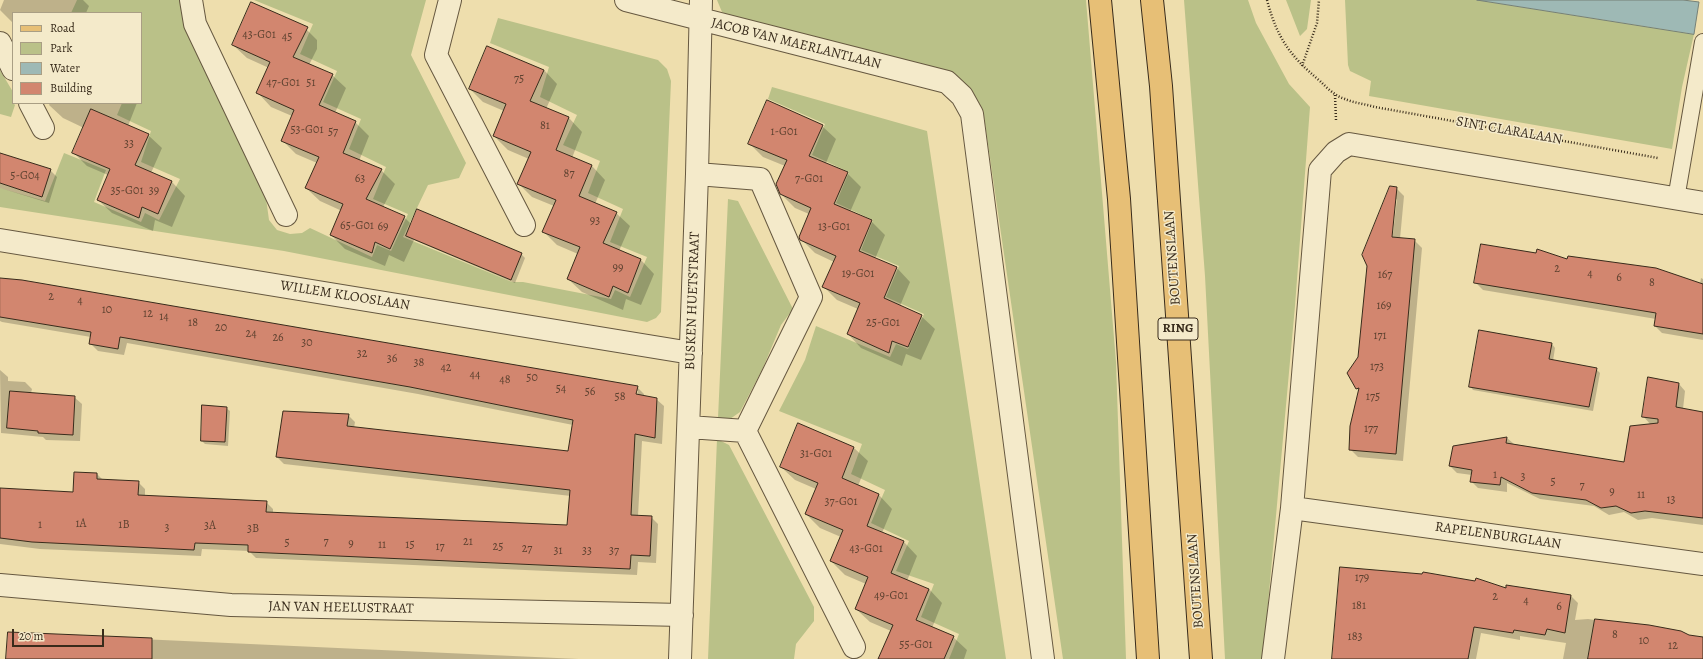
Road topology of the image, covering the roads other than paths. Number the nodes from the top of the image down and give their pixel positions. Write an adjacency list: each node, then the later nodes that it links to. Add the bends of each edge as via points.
1 (191, 0): 15 (street, via 195,24)
2 (450, 0): 16 (street, via 436,55)
3 (626, 0): 6 (street, JACOB VAN MAERLANTLAAN)
4 (1100, 0): 28 (main road, via 1119,200)
5 (1152, 0): 29 (main road, BOUTENSLAAN / RING, via 1161,86)
6 (701, 10): 12 (street, BUSKEN HUETSTRAAT); 27 (street, JACOB VAN MAERLANTLAAN, via 947,82 962,96 972,114)
7 (1703, 42): 13 (lane)
8 (0, 43): 9 (street)
9 (12, 67)
10 (31, 104): 11 (street)
11 (43, 128)
12 (697, 174): 18 (street, BUSKEN HUETSTRAAT); 20 (street, via 760,179 811,297)
13 (1676, 199): 14 (street); 21 (street, via 1348,144 1336,152 1320,170)
14 (1703, 204)
15 (286, 215)
16 (524, 225)
17 (0, 240): 18 (street, WILLEM KLOOSLAAN)
18 (691, 352): 19 (street, BUSKEN HUETSTRAAT)
19 (689, 427): 20 (street); 24 (street, BUSKEN HUETSTRAAT)
20 (745, 431): 25 (street)
21 (1292, 508): 22 (street, RAPELENBURGLAAN); 30 (street)
22 (1703, 564)
23 (0, 585): 24 (street, JAN VAN HEELUSTRAAT, via 231,606)
24 (682, 615): 26 (street, BUSKEN HUETSTRAAT)
25 (854, 647)
26 (680, 659)
27 (1042, 659)
28 (1148, 659)
29 (1201, 659)
30 (1273, 659)

